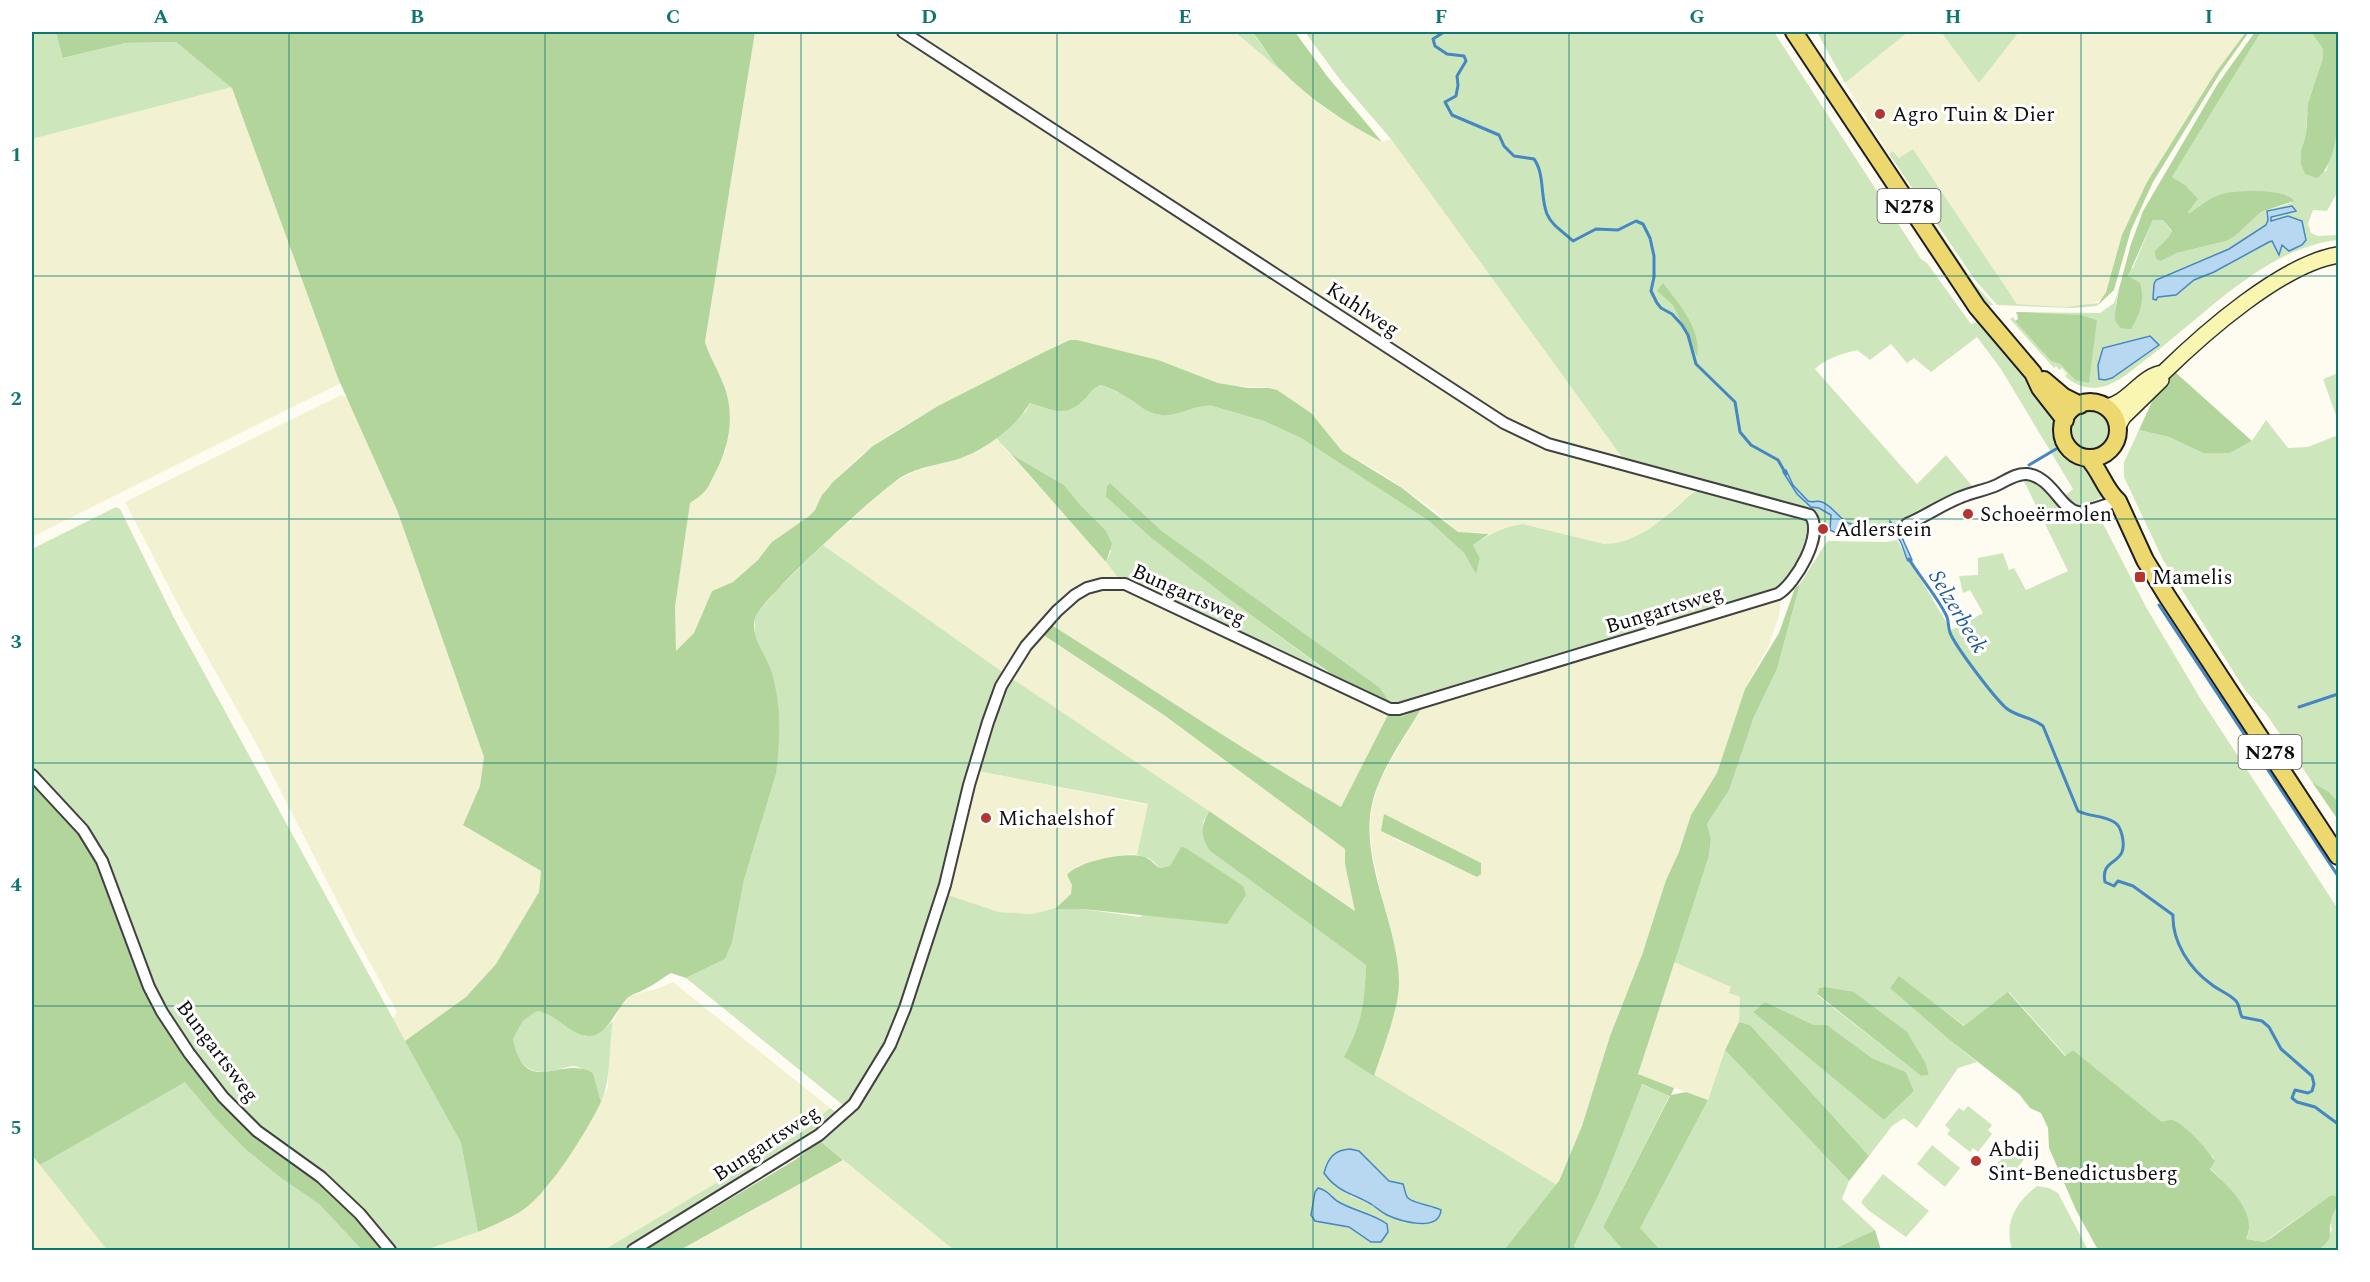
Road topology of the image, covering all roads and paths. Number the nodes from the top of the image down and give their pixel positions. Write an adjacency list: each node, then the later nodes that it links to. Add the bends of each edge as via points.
1 (903, 32): 14 (street, Kuhlweg, via 1504,423 1548,444 1810,515)
2 (1794, 32): 4 (main road, N278, via 1977,307)
3 (2338, 255): 5 (street, via 2314,261 2273,283)
4 (2033, 373): 6 (main road, N278); 8 (main road, N278)
5 (2163, 373): 7 (street, via 2156,374 2122,402); 9 (street, via 2162,379)
6 (2080, 405): 7 (main road, N278); 8 (main road)
7 (2106, 407): 9 (main road)
8 (2065, 420): 11 (main road, N278, via 2066,443 2075,453)
9 (2118, 426): 10 (main road, via 2117,438)
10 (2109, 451): 11 (main road); 12 (main road, N278)
11 (2088, 458): 12 (main road, N278)
12 (2118, 501): 13 (street, via 2073,511 2051,487 2025,473); 16 (main road, N278, via 2152,573)
13 (1907, 524)
14 (1811, 549): 18 (street, Bungartsweg, via 1793,580 1778,594 1399,710 1125,584 1102,584 1075,595 1026,646 1001,686 982,741 945,885 905,1008 890,1044 854,1104 819,1135)
15 (32, 775): 17 (street, Bungartsweg, via 83,830 102,861 149,987 189,1053 223,1097 257,1131 321,1177 360,1214)
16 (2338, 856)
17 (390, 1251)
18 (633, 1251)

